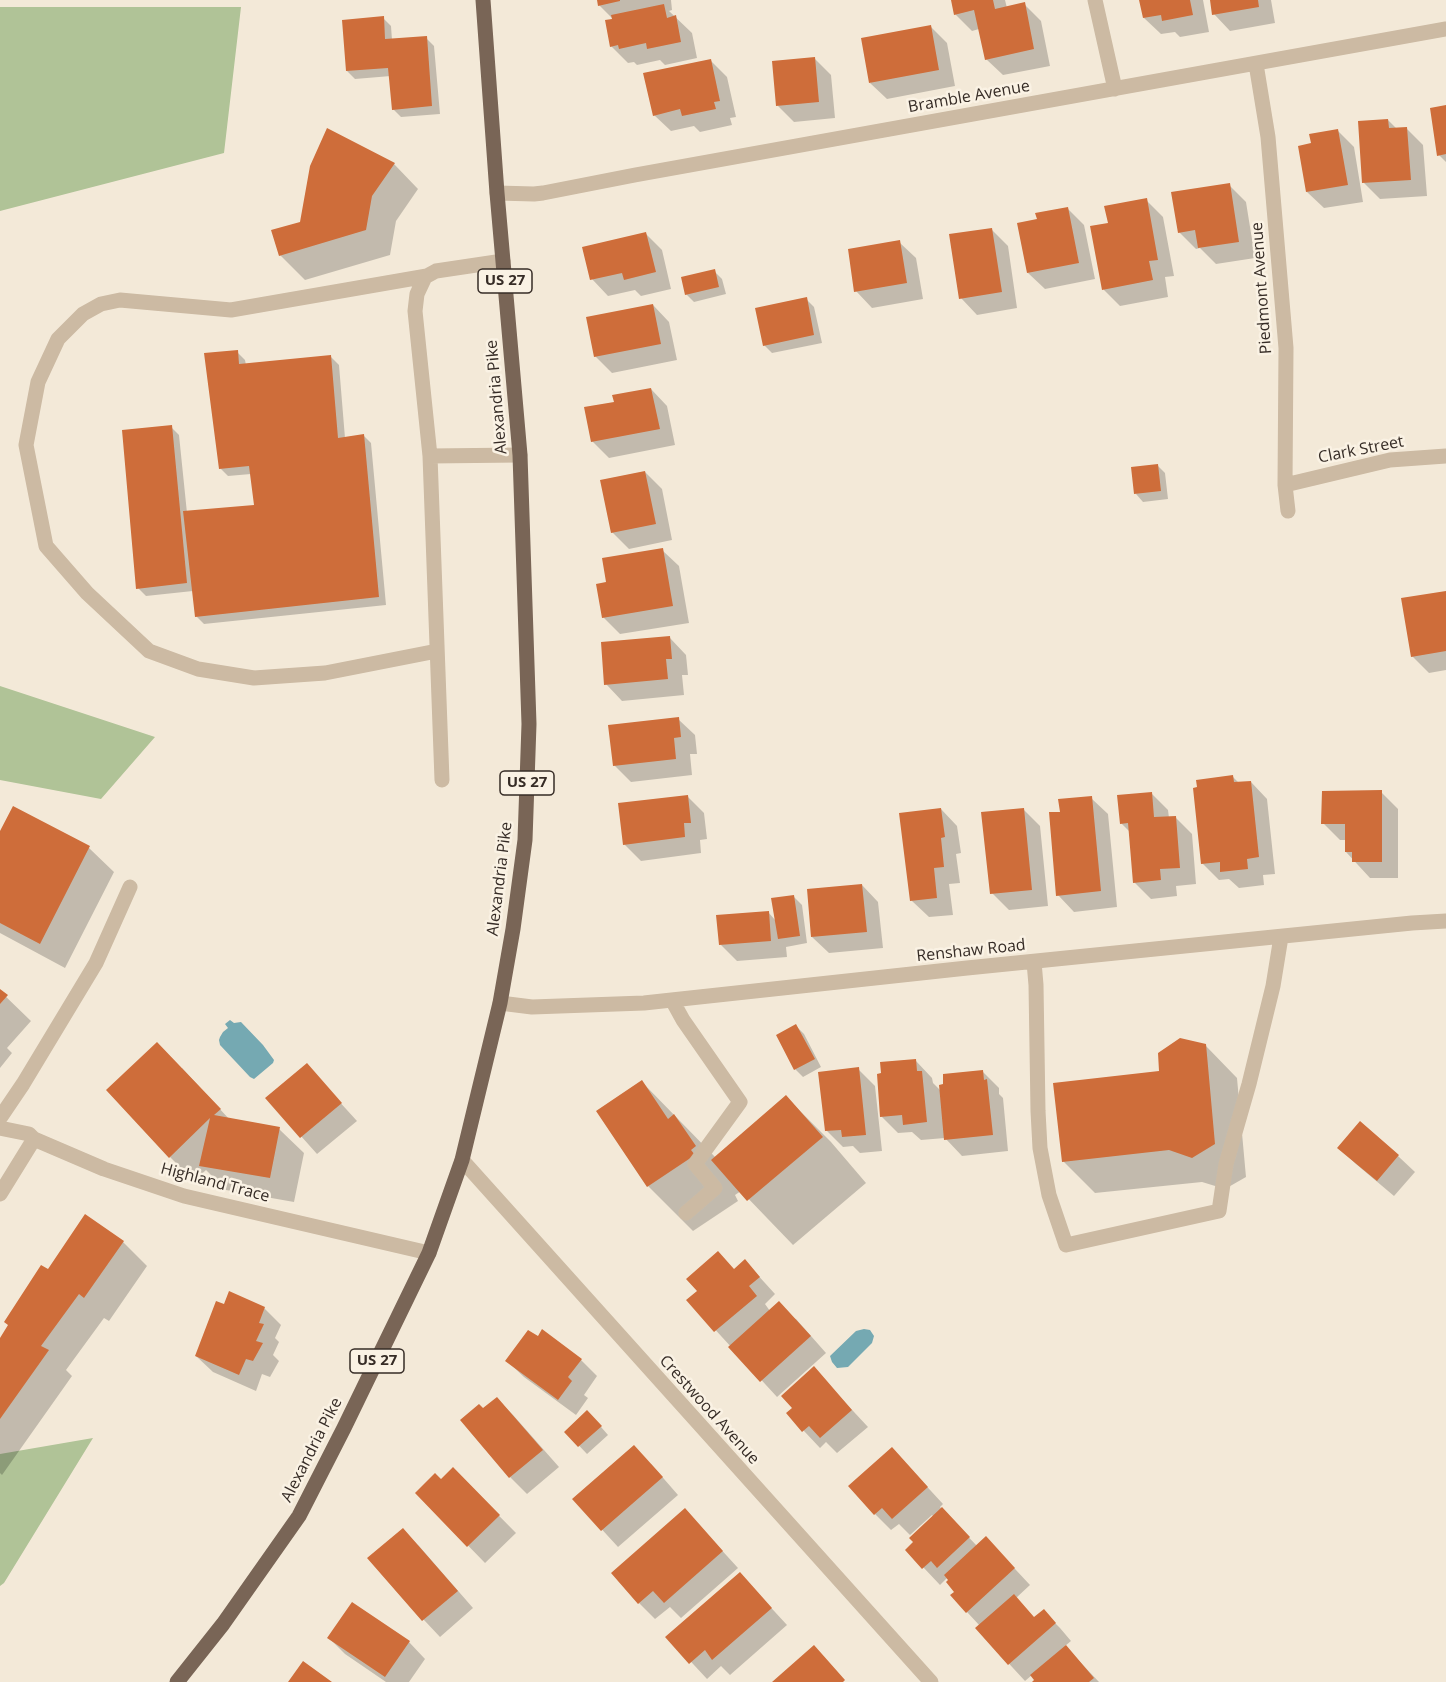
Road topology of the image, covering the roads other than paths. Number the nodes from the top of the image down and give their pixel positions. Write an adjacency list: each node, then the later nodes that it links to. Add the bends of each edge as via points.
1 (483, 0): 6 (main road, Alexandria Pike / US 27)
2 (1095, 0): 5 (street)
3 (1446, 29): 4 (street, Bramble Avenue)
4 (1256, 64): 5 (street, Bramble Avenue); 12 (street, Piedmont Avenue, via 1268,136 1286,348)
5 (1115, 89): 6 (street, Bramble Avenue, via 543,193)
6 (497, 193): 7 (main road, Alexandria Pike / US 27)
7 (503, 261): 8 (street, via 436,271); 9 (main road, Alexandria Pike / US 27)
8 (427, 276): 10 (street, via 417,294 415,311); 14 (street, via 231,310 120,300 101,304 83,314 58,339 39,382 26,445 46,546 87,593 150,651 198,669 254,678 325,673)
9 (520, 455): 10 (street); 21 (main road, Alexandria Pike / US 27, via 529,724 525,840)
10 (430, 456): 14 (street)
11 (1446, 456): 12 (street, Clark Street, via 1390,459)
12 (1285, 485): 13 (street, Piedmont Avenue)
13 (1288, 511)
14 (437, 651): 15 (street)
15 (442, 780)
16 (130, 887): 22 (street, via 96,963)
17 (1446, 921): 18 (street, Renshaw Road)
18 (1281, 937): 19 (street, Renshaw Road); 19 (street, via 1273,986 1226,1164 1219,1211 1066,1245 1049,1195 1040,1148)
19 (1034, 962): 20 (street, Renshaw Road)
20 (672, 1000): 21 (street, Renshaw Road, via 532,1007); 27 (street, via 740,1102 695,1164 715,1188)
21 (500, 1004): 25 (main road, Alexandria Pike / US 27)
22 (0, 1118)
23 (0, 1128): 24 (street, Highland Trace, via 29,1134)
24 (34, 1139): 26 (street); 28 (street, Highland Trace, via 104,1169 184,1196)
25 (462, 1160): 28 (main road, Alexandria Pike / US 27); 30 (street, Crestwood Avenue)
26 (0, 1194)
27 (686, 1213)
28 (429, 1253): 29 (main road, Alexandria Pike / US 27, via 299,1516)
29 (177, 1682)
30 (931, 1682)

